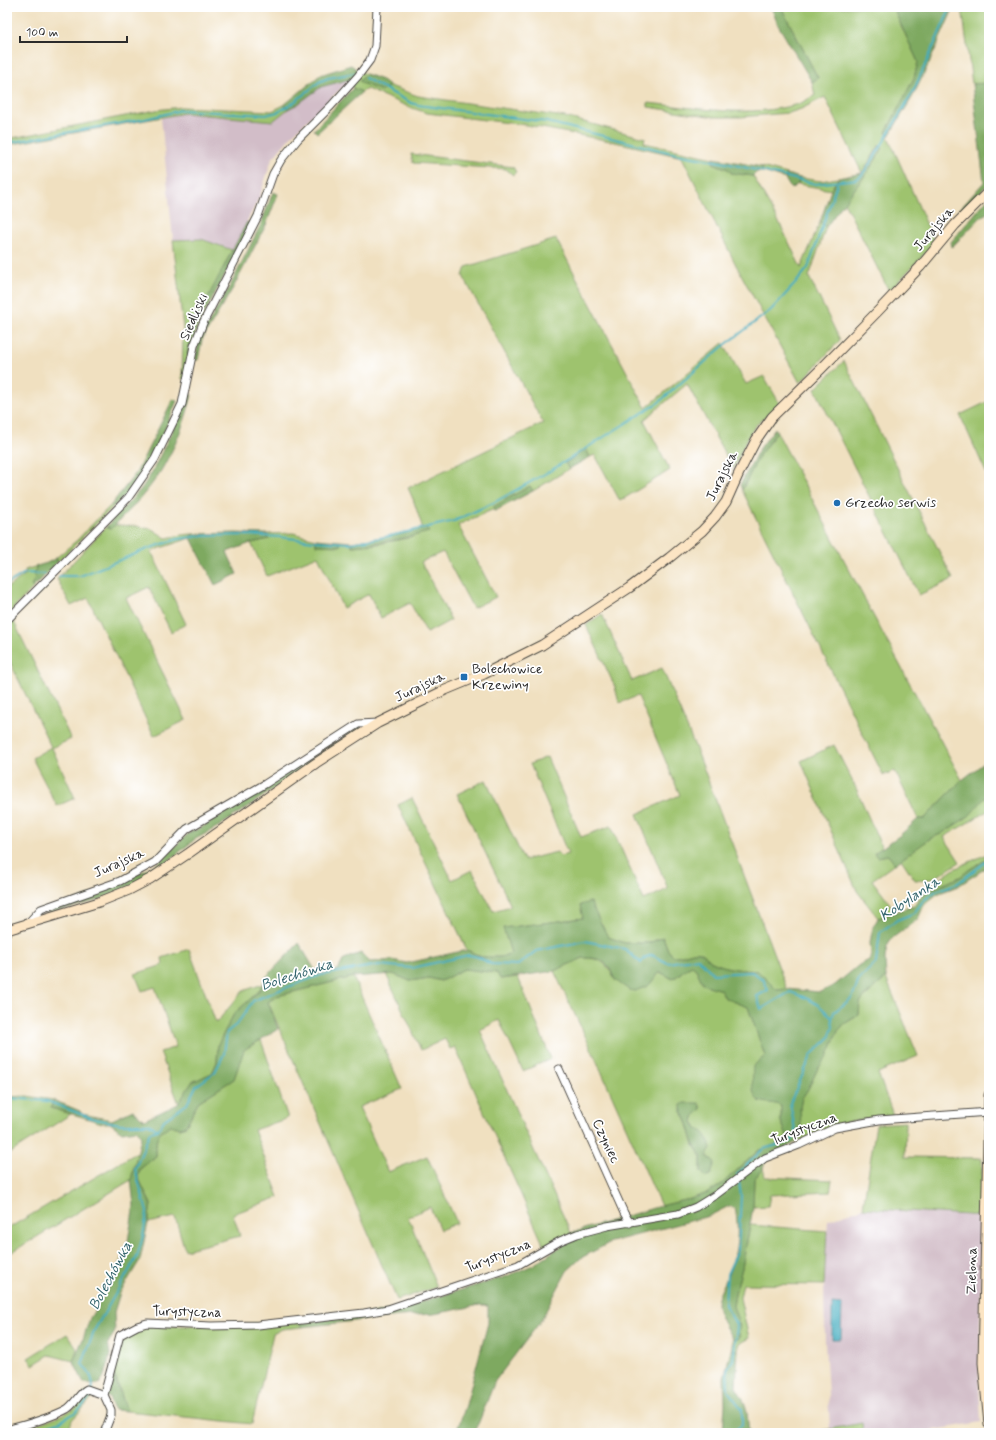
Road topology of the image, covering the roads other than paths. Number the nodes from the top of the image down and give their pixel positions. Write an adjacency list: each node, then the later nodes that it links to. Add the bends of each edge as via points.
1 (377, 7): 3 (street, Siedliski, via 375,46 370,60 298,140 273,174 258,216 203,323 194,346 182,404 155,459 128,498)
2 (989, 191): 4 (street, Jurajska, via 955,225 889,300 772,417 756,440 726,502 702,531 629,588 556,636 484,674)
3 (7, 620)
4 (378, 723): 5 (street, Jurajska, via 150,879 99,902); 5 (street, Jurajska, via 358,724 265,784 187,829 155,862 120,881 41,910)
5 (28, 923): 6 (street, Jurajska)
6 (7, 930)
7 (559, 1069): 10 (street, Czyniec)
8 (989, 1095): 9 (street, Zielona)
9 (989, 1112): 10 (street, Turystyczna, via 879,1120 835,1128 765,1158 696,1207 678,1214); 12 (street, Zielona, via 984,1364)
10 (630, 1223): 11 (street, Turystyczna, via 577,1234 518,1265 388,1309 258,1325 147,1323 136,1326 120,1336)
11 (101, 1394): 13 (street, via 84,1390 66,1409); 14 (street, via 111,1410)
12 (989, 1424)
13 (7, 1430)
14 (104, 1433)

